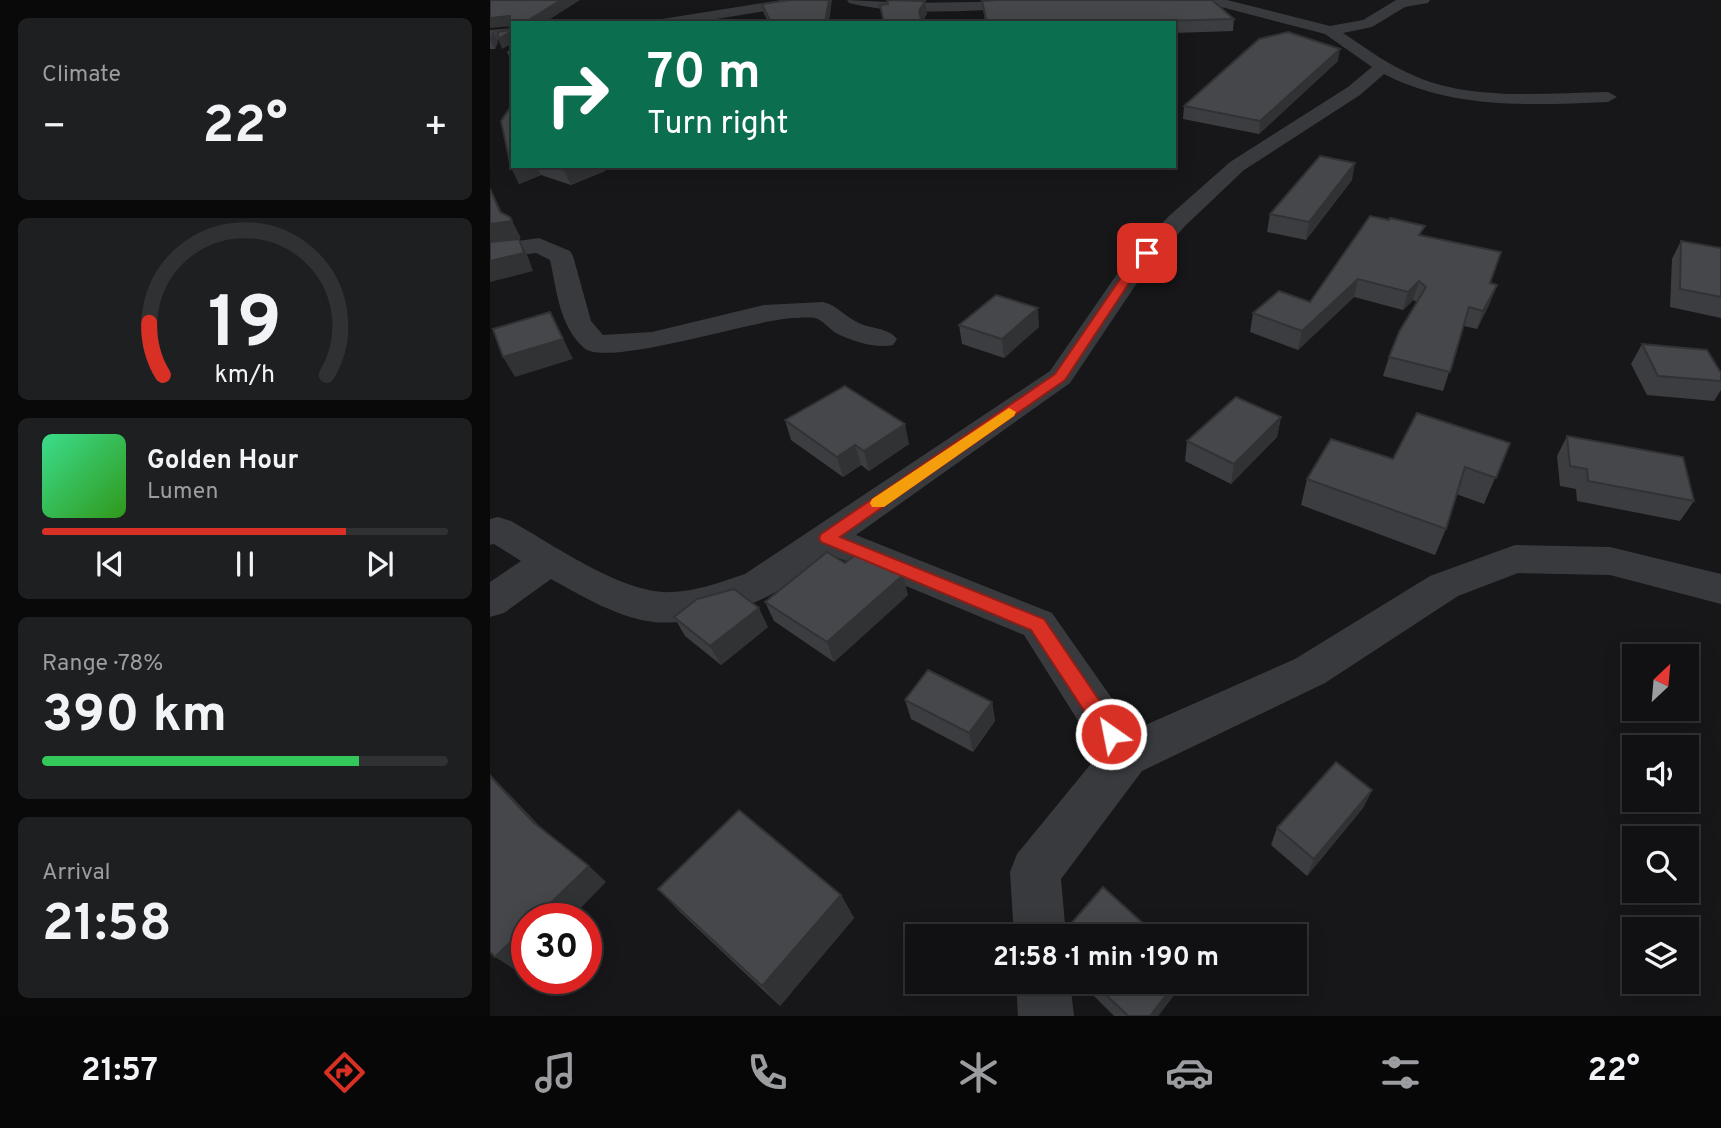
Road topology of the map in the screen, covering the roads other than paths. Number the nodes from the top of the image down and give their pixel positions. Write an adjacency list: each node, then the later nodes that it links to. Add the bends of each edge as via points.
1 (802, 0): 6 (street)
2 (854, 0): 3 (street, via 910,7)
3 (1077, 0)
4 (1211, 0): 8 (street)
5 (1423, 0): 8 (street, via 1401,3 1367,24)
6 (739, 5): 7 (street)
7 (671, 21)
8 (1330, 31): 11 (street)
9 (511, 33): 10 (street)
10 (491, 36)
11 (1383, 67): 12 (street, via 1411,81 1473,96 1509,100); 16 (street, via 1354,91 1237,166 1177,221 1133,269 1060,377)
12 (1608, 97)
13 (490, 252): 14 (street, via 539,245 561,256 579,323 596,344 652,340 791,310 823,310 847,328)
14 (883, 340)
15 (490, 532): 17 (street, via 498,530)
16 (827, 538): 17 (street, via 758,584 666,609 616,596); 20 (street, via 1038,624)
17 (550, 559): 19 (street)
18 (1721, 589): 20 (street, via 1610,561 1515,559 1444,586 1310,671)
19 (490, 602)
20 (1126, 757): 21 (street, via 1035,872)
21 (1039, 924)
22 (1044, 994): 23 (street)
23 (1046, 1016)

